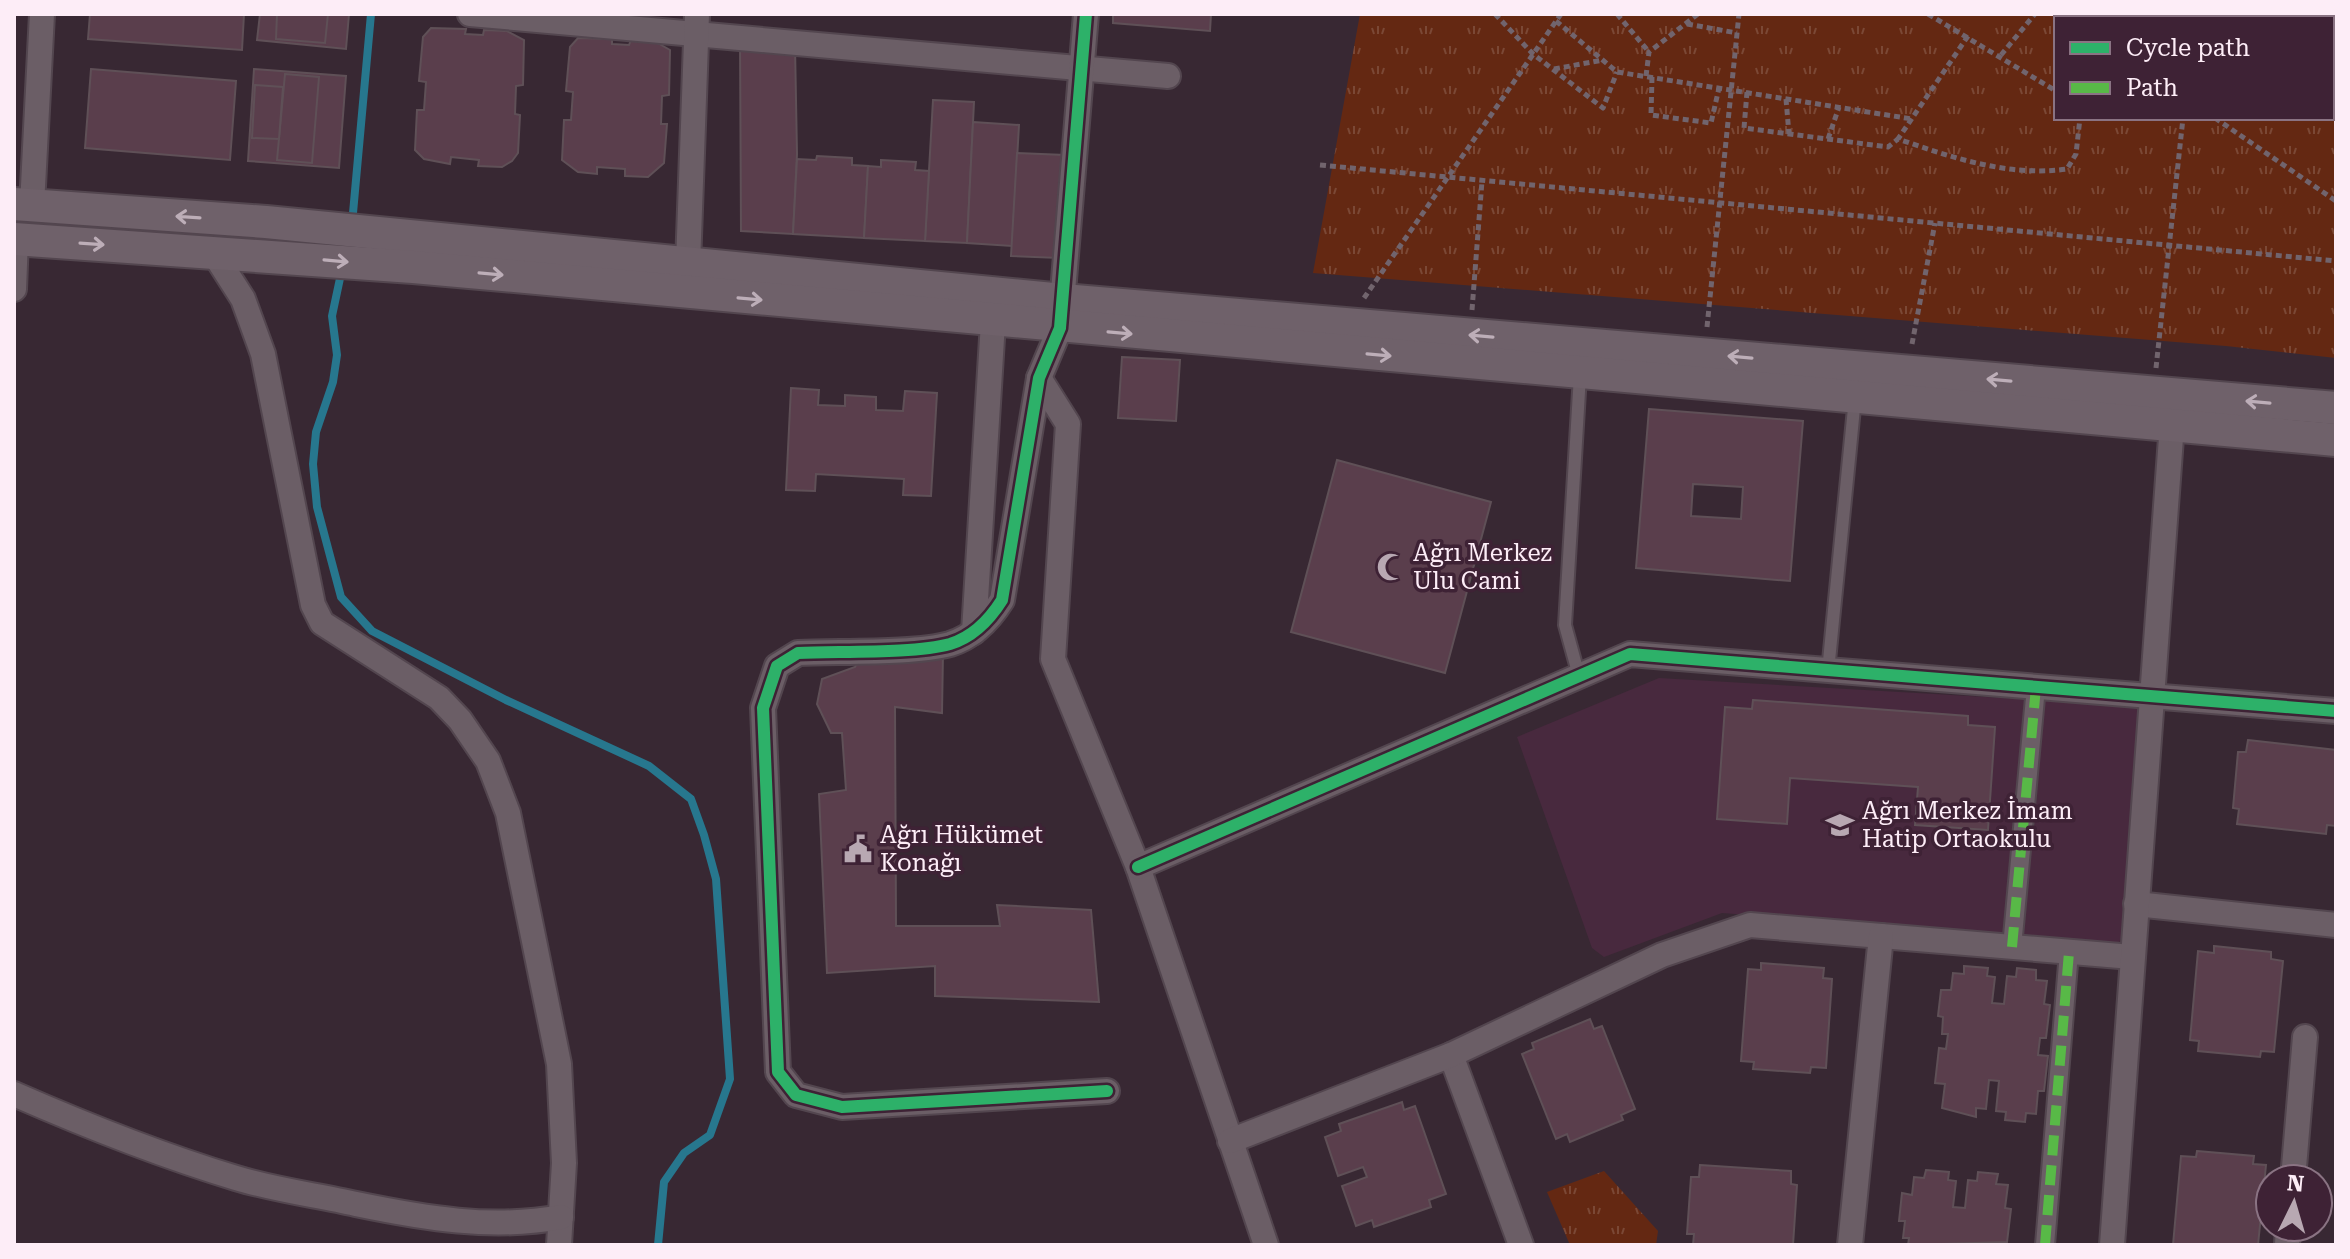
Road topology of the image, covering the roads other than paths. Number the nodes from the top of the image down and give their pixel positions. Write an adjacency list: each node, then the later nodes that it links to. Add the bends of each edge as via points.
1 (42, 14): 8 (street)
2 (470, 14): 4 (street)
3 (1086, 14): 6 (street)
4 (528, 16): 5 (street)
5 (697, 23): 6 (street); 11 (street)
6 (1080, 70): 7 (street); 13 (street)
7 (1168, 76)
8 (23, 205): 11 (main road, one-way to 8, via 266,222)
9 (15, 239): 10 (main road, one-way to 10); 12 (street)
10 (213, 252): 14 (main road, one-way to 14); 40 (street, via 243,299 263,354 313,605 322,623 439,698 488,761 508,813 559,1064)
11 (688, 265): 13 (main road)
12 (14, 289)
13 (1062, 314): 14 (main road); 15 (main road, one-way to 15); 16 (street); 18 (main road, one-way to 13, via 1344,324)
14 (993, 322): 21 (street)
15 (1580, 371): 17 (main road); 23 (lane, via 1565,625)
16 (1039, 378): 21 (street, via 1002,600); 27 (street, via 1068,424 1053,659)
17 (1856, 395): 19 (main road); 22 (lane)
18 (2336, 408)
19 (2172, 424): 20 (main road); 25 (street)
20 (2336, 440)
21 (974, 632): 36 (street, via 950,644 798,653 777,666 763,708 778,1072 796,1095 842,1107)
22 (1828, 671): 23 (street, via 1630,654); 24 (street)
23 (1579, 676): 27 (street)
24 (2036, 687): 25 (street); 31 (street)
25 (2152, 697): 26 (street); 28 (street)
26 (2336, 711)
27 (1138, 867): 38 (street)
28 (2136, 904): 29 (street); 33 (street)
29 (2336, 925)
30 (1881, 936): 31 (street); 35 (street, via 1750,925 1662,955); 44 (street)
31 (2012, 947): 32 (street)
32 (2069, 952): 33 (street); 45 (street)
33 (2132, 957): 46 (street)
34 (2305, 1037): 39 (street)
35 (1451, 1055): 38 (street); 43 (street)
36 (1107, 1091)
37 (14, 1094): 40 (street, via 121,1140 240,1180 478,1223 524,1224)
38 (1230, 1141): 42 (street)
39 (2294, 1163)
40 (561, 1217): 41 (street)
41 (559, 1245)
42 (1266, 1245)
43 (1521, 1245)
44 (1850, 1245)
45 (2045, 1245)
46 (2112, 1245)

